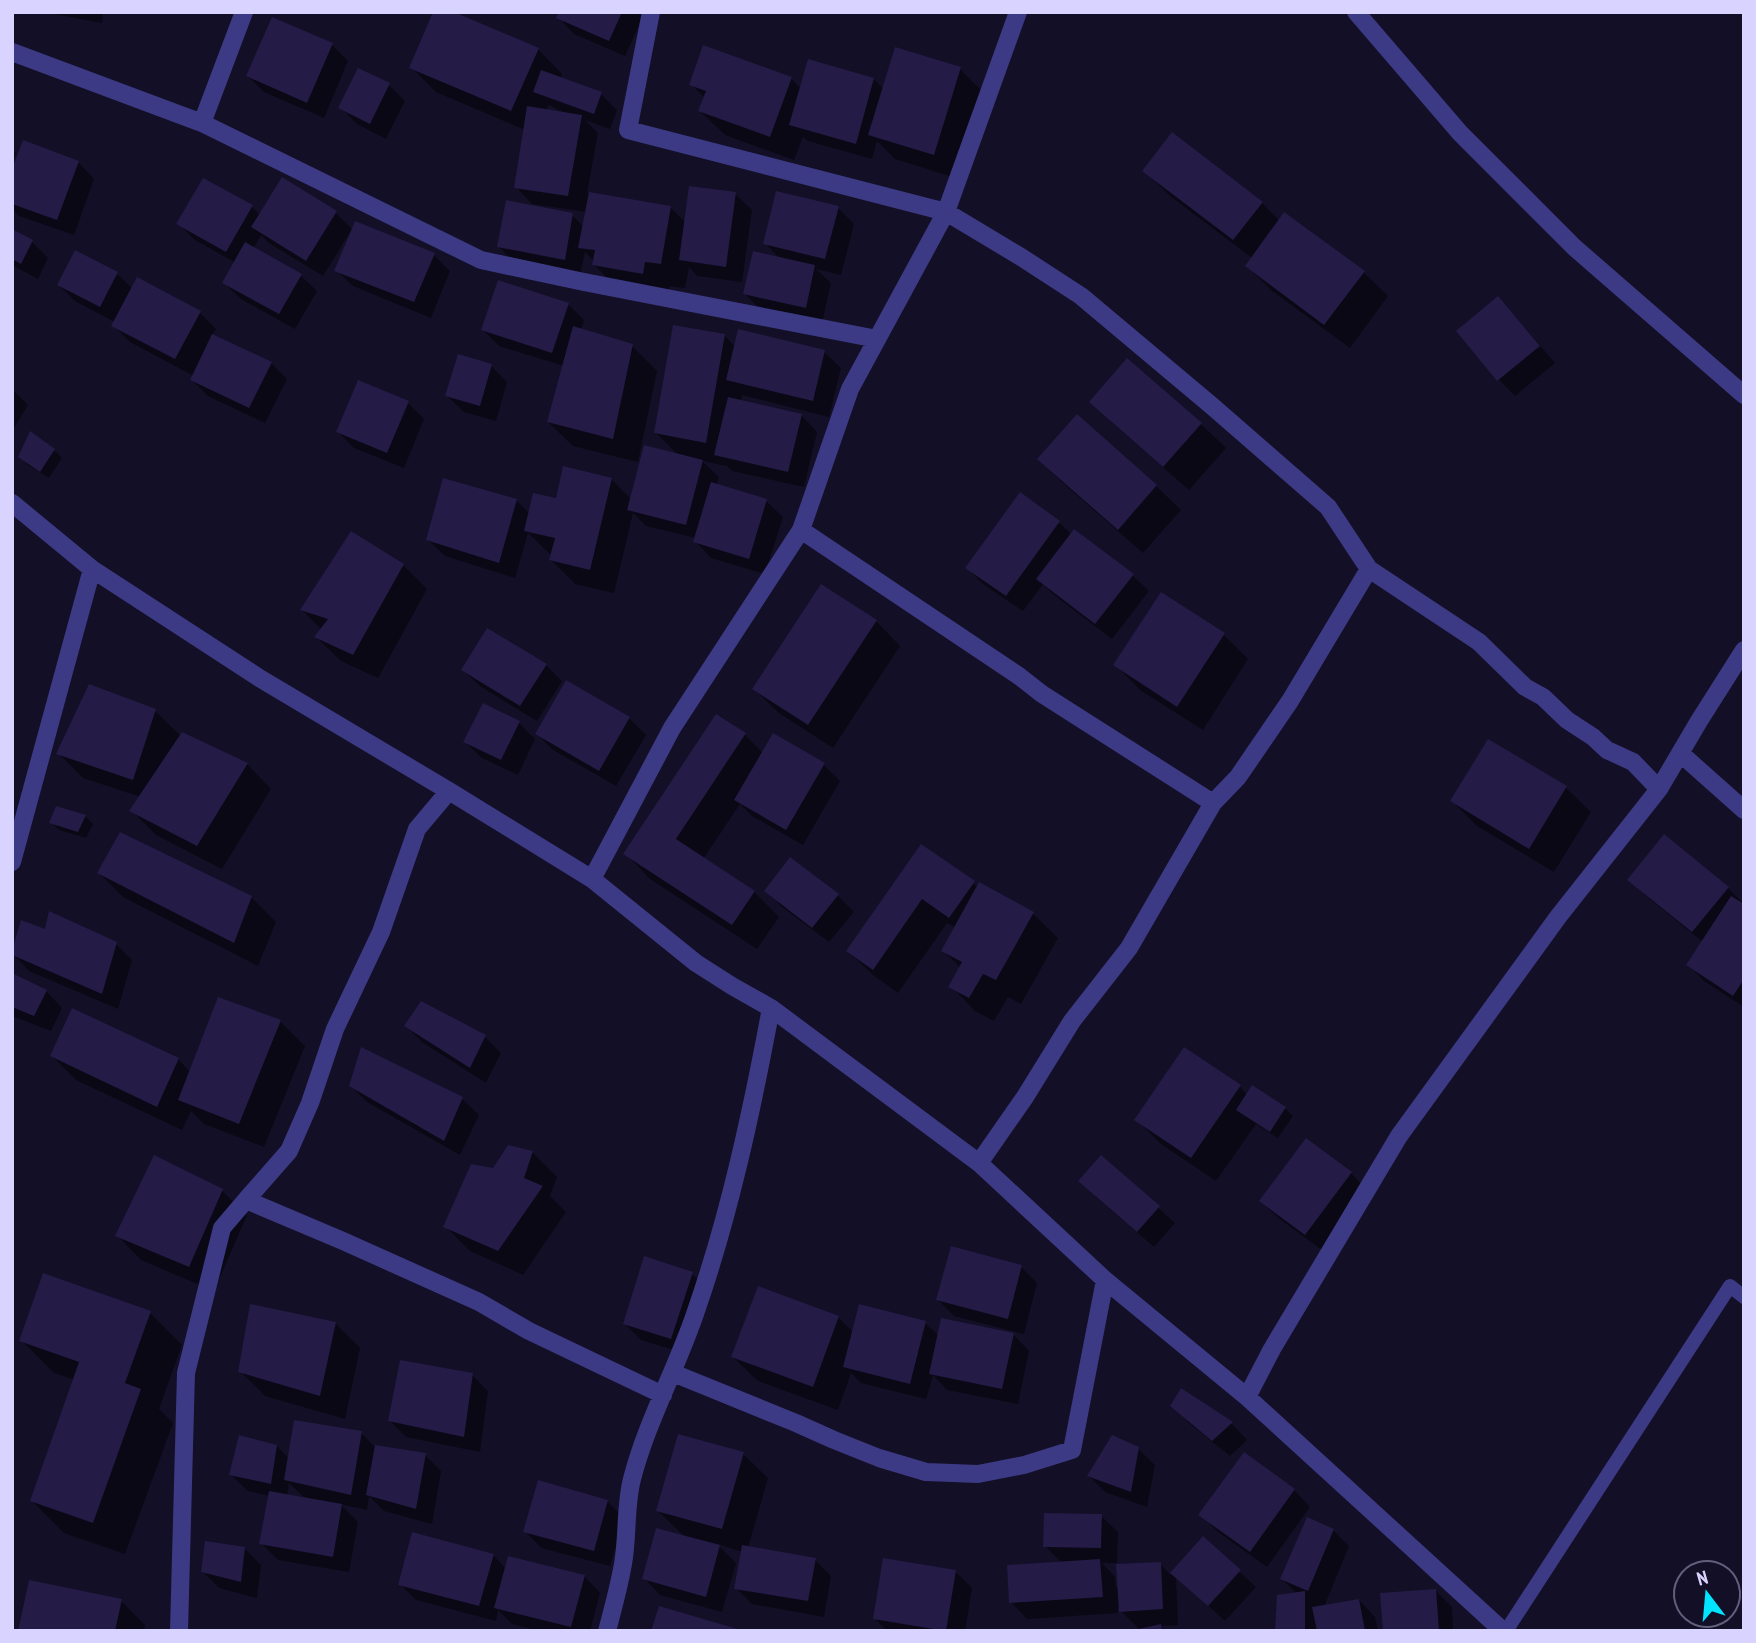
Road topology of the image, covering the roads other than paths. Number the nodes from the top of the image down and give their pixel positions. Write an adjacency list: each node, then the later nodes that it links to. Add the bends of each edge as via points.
1 (244, 12): 6 (street)
2 (651, 12): 7 (street, via 628,130)
3 (1018, 12): 7 (street)
4 (1356, 12): 9 (street, via 1460,133 1575,248)
5 (12, 52): 6 (street)
6 (202, 123): 8 (street, via 481,260)
7 (946, 212): 8 (street); 13 (street, via 1081,296 1212,406 1328,508)
8 (877, 339): 11 (street, via 850,389)
9 (1744, 395)
10 (12, 503): 12 (street)
11 (801, 530): 18 (street, via 1042,694); 21 (street, via 671,729)
12 (92, 569): 17 (street, via 261,679); 20 (street)
13 (1369, 569): 16 (street, via 1479,642 1525,687 1607,750 1633,762); 18 (street, via 1290,701 1238,777)
14 (1744, 650): 15 (street)
15 (1680, 753): 16 (street); 19 (street)
16 (1659, 789): 29 (street, via 1558,917 1399,1136)
17 (449, 791): 21 (street); 24 (street, via 417,829 380,932 335,1030 289,1151)
18 (1213, 803): 23 (street, via 1129,948 1072,1021)
19 (1744, 810)
20 (12, 862)
21 (592, 879): 22 (street, via 696,962)
22 (771, 1008): 23 (street); 27 (street, via 729,1204)
23 (979, 1163): 25 (street)
24 (246, 1200): 28 (street, via 467,1297); 30 (street, via 222,1227 186,1373)
25 (1105, 1280): 27 (street, via 1073,1450 1024,1465 978,1474 926,1472 879,1458); 29 (street)
26 (1744, 1297): 32 (lane, via 1730,1286)
27 (673, 1373): 28 (street)
28 (663, 1395): 31 (street, via 631,1482 623,1563)
29 (1247, 1396): 32 (street)
30 (179, 1631)
31 (607, 1631)
32 (1505, 1631)

